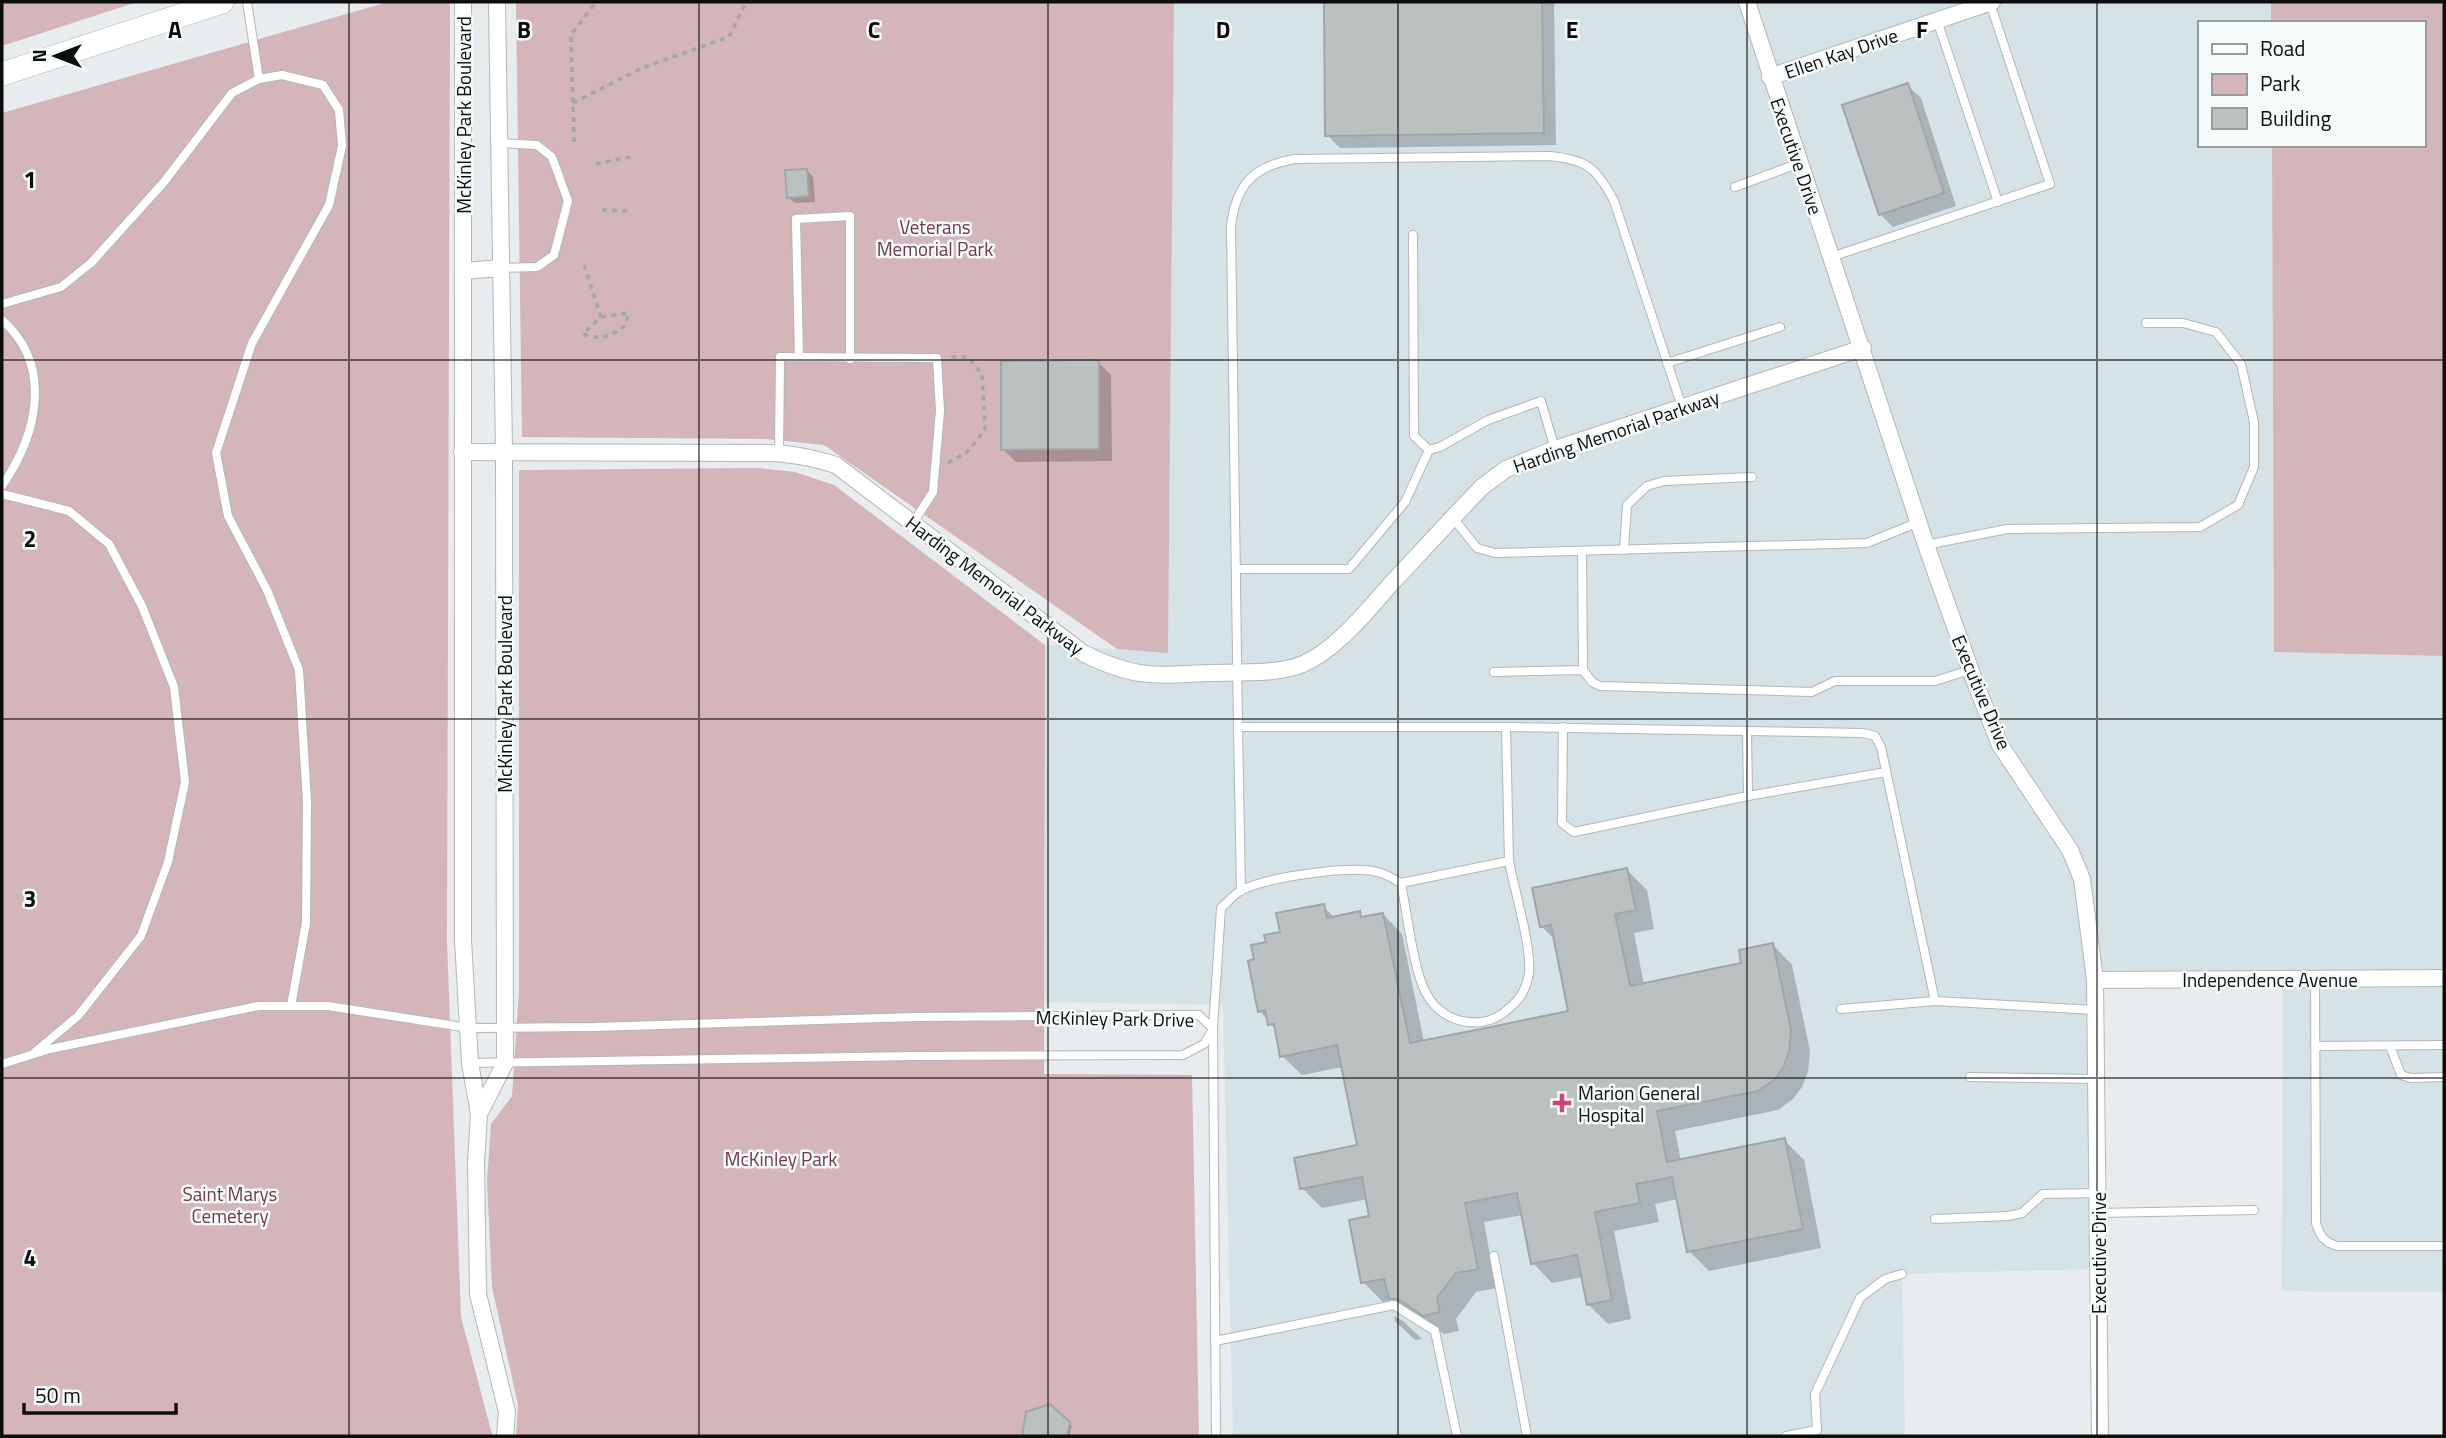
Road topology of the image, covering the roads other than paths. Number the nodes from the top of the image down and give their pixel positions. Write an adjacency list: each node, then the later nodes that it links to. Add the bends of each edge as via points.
1 (222, 2): 8 (main road)
2 (247, 2): 10 (lane)
3 (463, 2): 18 (street, McKinley Park Boulevard)
4 (497, 2): 11 (street, McKinley Park Boulevard)
5 (1747, 2): 9 (street, Executive Drive)
6 (1991, 2): 7 (street, Ellen Kay Drive); 14 (lane, via 2050,184)
7 (1937, 20): 9 (street, Ellen Kay Drive); 14 (lane)
8 (2, 74)
9 (1770, 77): 12 (street, Executive Drive)
10 (259, 79): 19 (lane, via 232,93 164,182 92,263 61,287); 60 (lane, via 282,75 323,85 339,110 342,146 329,205 252,343 216,453 228,516 267,590 299,670 307,802 306,923)
11 (499, 143): 17 (street, McKinley Park Boulevard); 17 (lane, via 537,145 552,157 568,201 554,255 537,267)
12 (1800, 163): 13 (lane); 16 (street, Executive Drive)
13 (1735, 187)
14 (1998, 202): 16 (lane)
15 (1413, 235): 29 (lane, via 1414,436)
16 (1832, 257): 23 (street, Executive Drive)
17 (501, 268): 18 (street); 31 (street, McKinley Park Boulevard)
18 (463, 271): 30 (street, McKinley Park Boulevard)
19 (2, 304)
20 (2, 320): 34 (lane, via 16,332 33,366 35,414 17,463)
21 (2146, 323): 39 (lane, via 2183,323 2216,332 2241,364 2254,422 2254,467 2238,505 2200,527 2007,529)
22 (1780, 327): 26 (lane)
23 (1863, 348): 27 (street, Harding Memorial Parkway); 37 (street, Executive Drive)
24 (799, 357): 25 (lane); 25 (lane, via 796,219 850,216); 32 (lane, via 780,357)
25 (850, 359): 38 (lane, via 937,358 940,411 933,492)
26 (1667, 363): 27 (lane); 42 (lane, via 1614,201 1589,166 1572,158 1549,156 1275,162 1256,172 1242,187 1233,205 1231,226)
27 (1682, 407): 28 (street, Harding Memorial Parkway)
28 (1555, 449): 29 (lane, via 1541,401 1488,420); 36 (street, Harding Memorial Parkway, via 1506,469)
29 (1429, 450): 42 (lane, via 1405,502 1349,569)
30 (462, 452): 31 (street, Harding Memorial Parkway); 63 (street, McKinley Park Boulevard, via 463,940)
31 (504, 452): 32 (street, Harding Memorial Parkway); 64 (street, McKinley Park Boulevard)
32 (779, 453): 38 (street, Harding Memorial Parkway, via 836,465)
33 (1752, 477): 40 (lane, via 1664,481 1647,486 1627,505)
34 (2, 486)
35 (2, 494): 69 (lane, via 69,511 109,544 142,606 174,687 185,782 168,862 141,936 78,1016)
36 (1453, 518): 41 (lane, via 1477,548 1495,553); 45 (street, Harding Memorial Parkway, via 1325,650 1303,664)
37 (1919, 522): 39 (street, Executive Drive); 40 (lane, via 1867,543)
38 (913, 523): 45 (street, Harding Memorial Parkway, via 1083,653 1104,663 1152,676)
39 (1926, 545): 44 (street, Executive Drive)
40 (1624, 550): 41 (lane)
41 (1582, 551): 43 (lane)
42 (1237, 569): 45 (lane)
43 (1583, 670): 44 (lane, via 1600,686 1812,692 1835,681 1935,681); 46 (lane)
44 (1970, 670): 58 (street, Executive Drive, via 2000,745 2078,869)
45 (1238, 672): 47 (lane)
46 (1494, 672)
47 (1238, 727): 48 (lane); 55 (lane)
48 (1506, 727): 49 (lane); 53 (lane)
49 (1563, 727): 50 (lane); 52 (lane, via 1562,823 1574,832)
50 (1748, 731): 51 (lane, via 1875,736); 52 (lane)
51 (1886, 772): 52 (lane); 59 (lane)
52 (1748, 796)
53 (1509, 862): 54 (lane); 54 (lane, via 1529,971 1516,1003 1486,1021 1451,1018 1426,995)
54 (1401, 883): 55 (lane, via 1382,873 1354,869 1274,880)
55 (1241, 891): 65 (lane, via 1221,908)
56 (2444, 978): 57 (street, Independence Avenue)
57 (2315, 979): 58 (street, Independence Avenue); 67 (lane)
58 (2095, 980): 62 (street, Executive Drive)
59 (1935, 1001): 61 (lane); 62 (lane)
60 (291, 1006): 63 (lane, McKinley Park Drive, via 328,1006); 69 (lane, McKinley Park Drive, via 258,1006)
61 (1841, 1009)
62 (2096, 1010): 75 (street, Executive Drive)
63 (469, 1028): 64 (lane, McKinley Park Drive); 70 (street, McKinley Park Boulevard)
64 (505, 1028): 65 (lane, McKinley Park Drive, via 915,1017 1199,1016); 71 (street, McKinley Park Boulevard)
65 (1213, 1029): 71 (lane, McKinley Park Drive, via 1204,1044 1184,1055); 84 (lane)
66 (2444, 1045): 68 (lane)
67 (2315, 1046): 68 (lane); 81 (lane, via 2316,1223 2323,1240 2337,1246)
68 (2390, 1046): 74 (lane, via 2401,1075)
69 (33, 1054): 72 (lane, McKinley Park Drive)
70 (470, 1063): 71 (lane, McKinley Park Drive); 76 (street, McKinley Park Boulevard)
71 (505, 1063): 76 (street, McKinley Park Boulevard)
72 (2, 1064)
73 (1970, 1077): 75 (lane)
74 (2444, 1077)
75 (2097, 1079): 77 (street, Executive Drive)
76 (479, 1114): 85 (street, McKinley Park Boulevard, via 478,1294 507,1412)
77 (2098, 1193): 79 (street, Executive Drive); 80 (lane, via 2043,1194 2022,1213 2008,1216)
78 (2254, 1210): 79 (lane)
79 (2098, 1213): 90 (street, Executive Drive)
80 (1935, 1219)
81 (2444, 1246)
82 (1494, 1256): 88 (lane)
83 (1902, 1275): 89 (lane, via 1885,1279 1860,1298 1815,1394 1817,1430)
84 (1215, 1340): 86 (lane); 87 (lane, via 1394,1305 1435,1331)
85 (505, 1436)
86 (1216, 1436)
87 (1457, 1436)
88 (1527, 1436)
89 (1786, 1436)
90 (2100, 1436)

